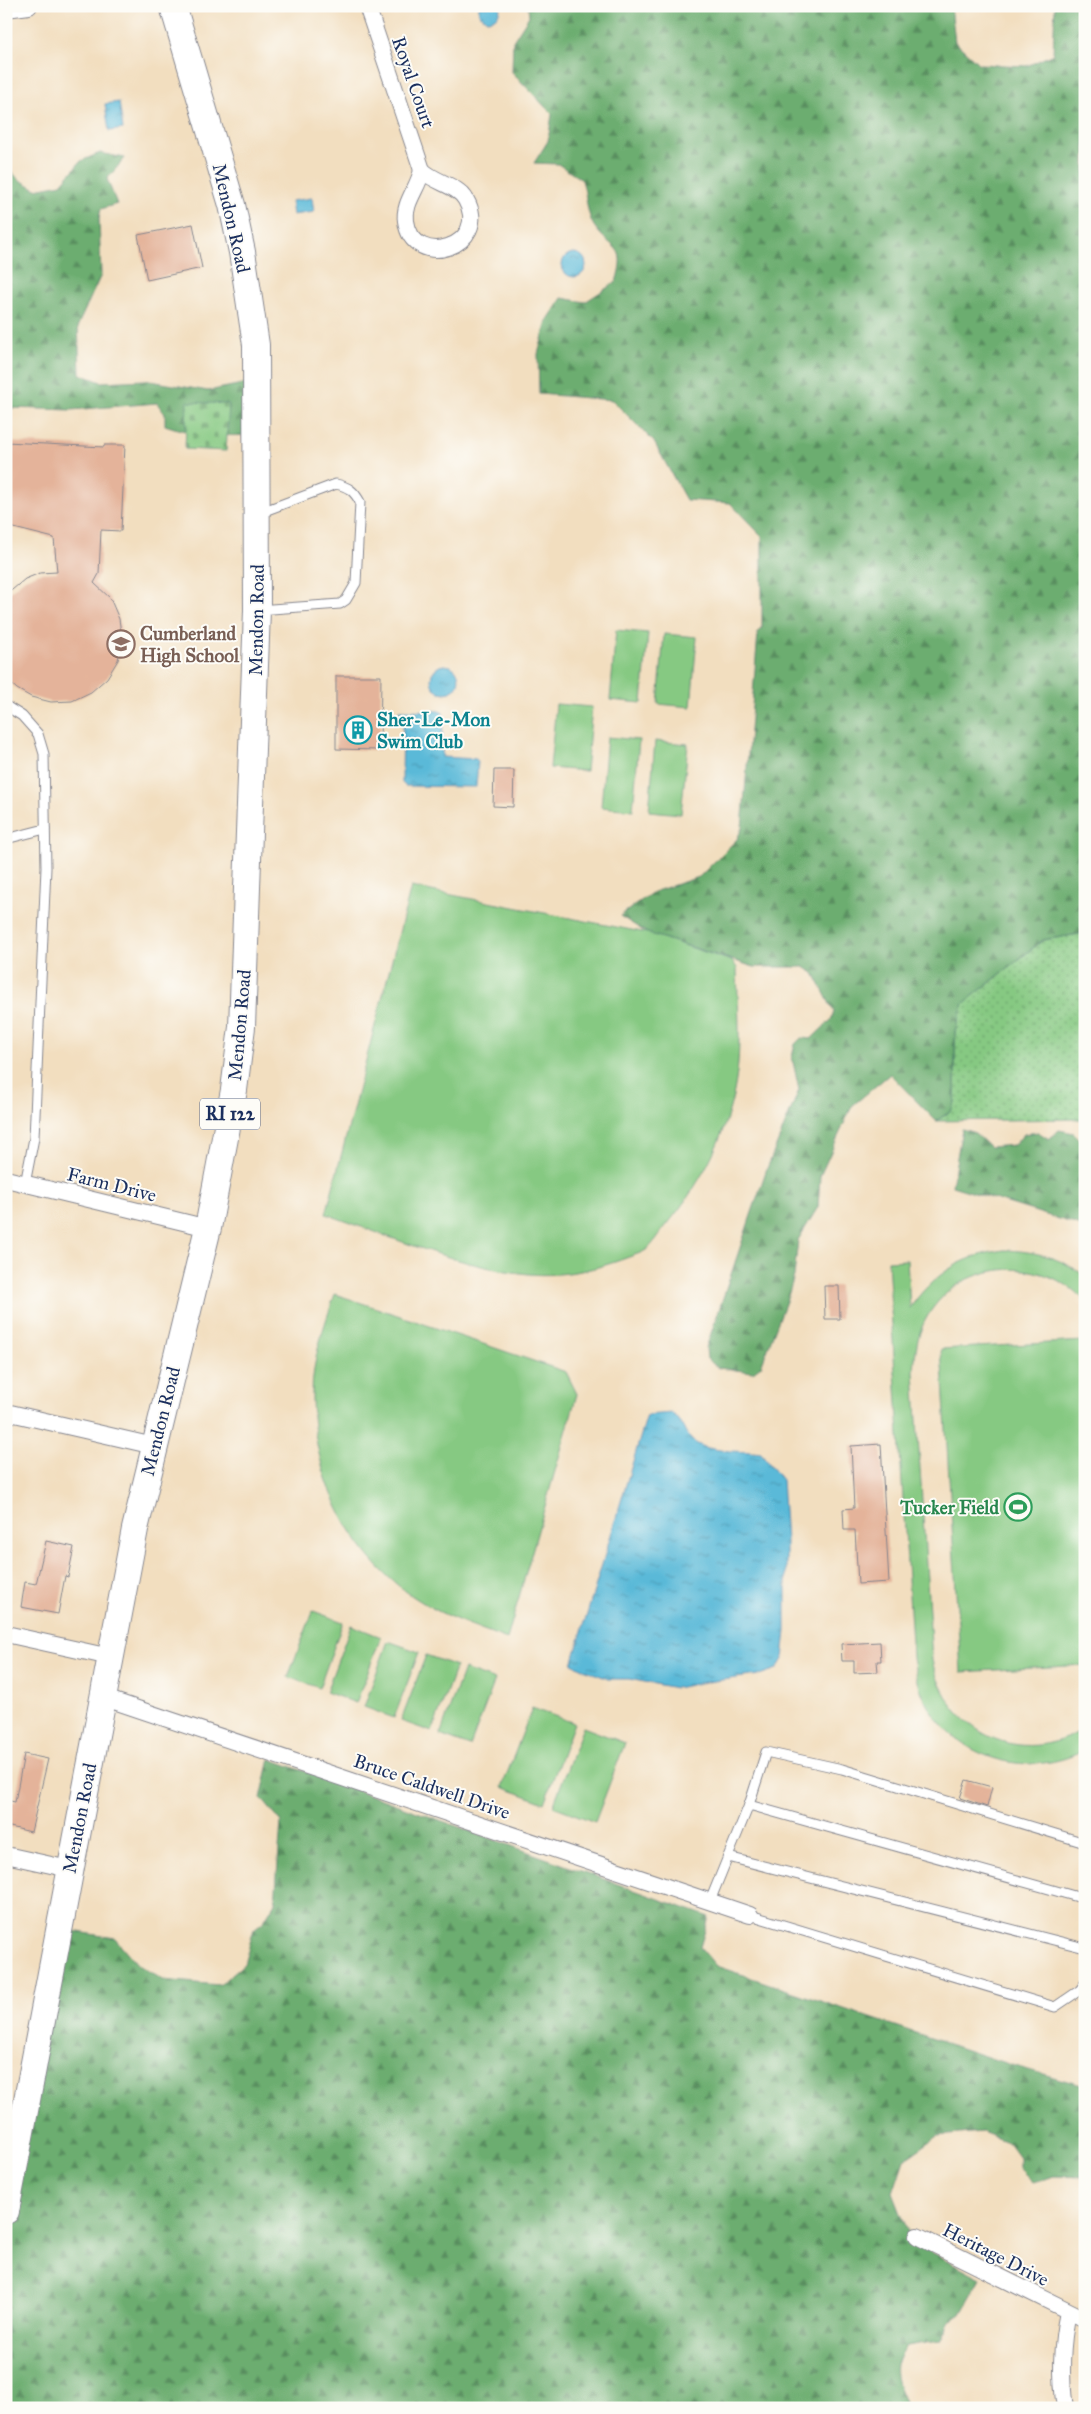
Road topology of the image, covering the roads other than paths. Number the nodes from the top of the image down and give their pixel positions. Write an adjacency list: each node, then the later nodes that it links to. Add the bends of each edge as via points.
1 (29, 6): 4 (street)
2 (173, 6): 6 (main road, Mendon Road / RI 122, via 232,205 244,267 256,345)
3 (367, 6): 5 (street, Royal Court)
4 (6, 9)
5 (422, 170): 5 (street, via 420,182 406,209 409,231 424,246 446,249 464,238 471,219 470,208 458,191 432,179)
6 (257, 514): 7 (main road, Mendon Road / RI 122); 7 (lane, via 336,484 348,487 360,502 356,583 346,600 340,604)
7 (256, 610): 13 (main road, Mendon Road / RI 122, via 242,1027 234,1090)
8 (6, 706): 9 (lane, via 22,716 38,734 44,754)
9 (45, 830): 10 (lane); 12 (lane, via 34,1138)
10 (6, 839)
11 (6, 1179): 12 (street, Farm Drive)
12 (25, 1184): 13 (street, Farm Drive)
13 (208, 1228): 15 (main road, Mendon Road / RI 122)
14 (6, 1412): 15 (street)
15 (154, 1446): 17 (main road, Mendon Road / RI 122)
16 (6, 1634): 17 (street)
17 (110, 1657): 18 (main road, Mendon Road / RI 122)
18 (102, 1697): 23 (main road, Mendon Road / RI 122); 25 (street, Bruce Caldwell Drive)
19 (749, 1805): 20 (lane, via 766,1752 842,1769); 22 (lane); 24 (lane)
20 (1085, 1843)
21 (6, 1855): 23 (street)
22 (728, 1856): 25 (lane); 27 (lane)
23 (69, 1869): 29 (main road, Mendon Road / RI 122)
24 (1085, 1899)
25 (710, 1901): 26 (street, Bruce Caldwell Drive)
26 (750, 1915): 28 (lane, via 1055,2007)
27 (1085, 1948)
28 (1085, 1983)
29 (13, 2138): 30 (main road, Mendon Road / RI 122)
30 (6, 2211)
31 (917, 2236): 32 (street, Heritage Drive)
32 (1068, 2312): 33 (street, Heritage Drive); 34 (street, via 1062,2339 1061,2370)
33 (1085, 2319)
34 (1066, 2408)

